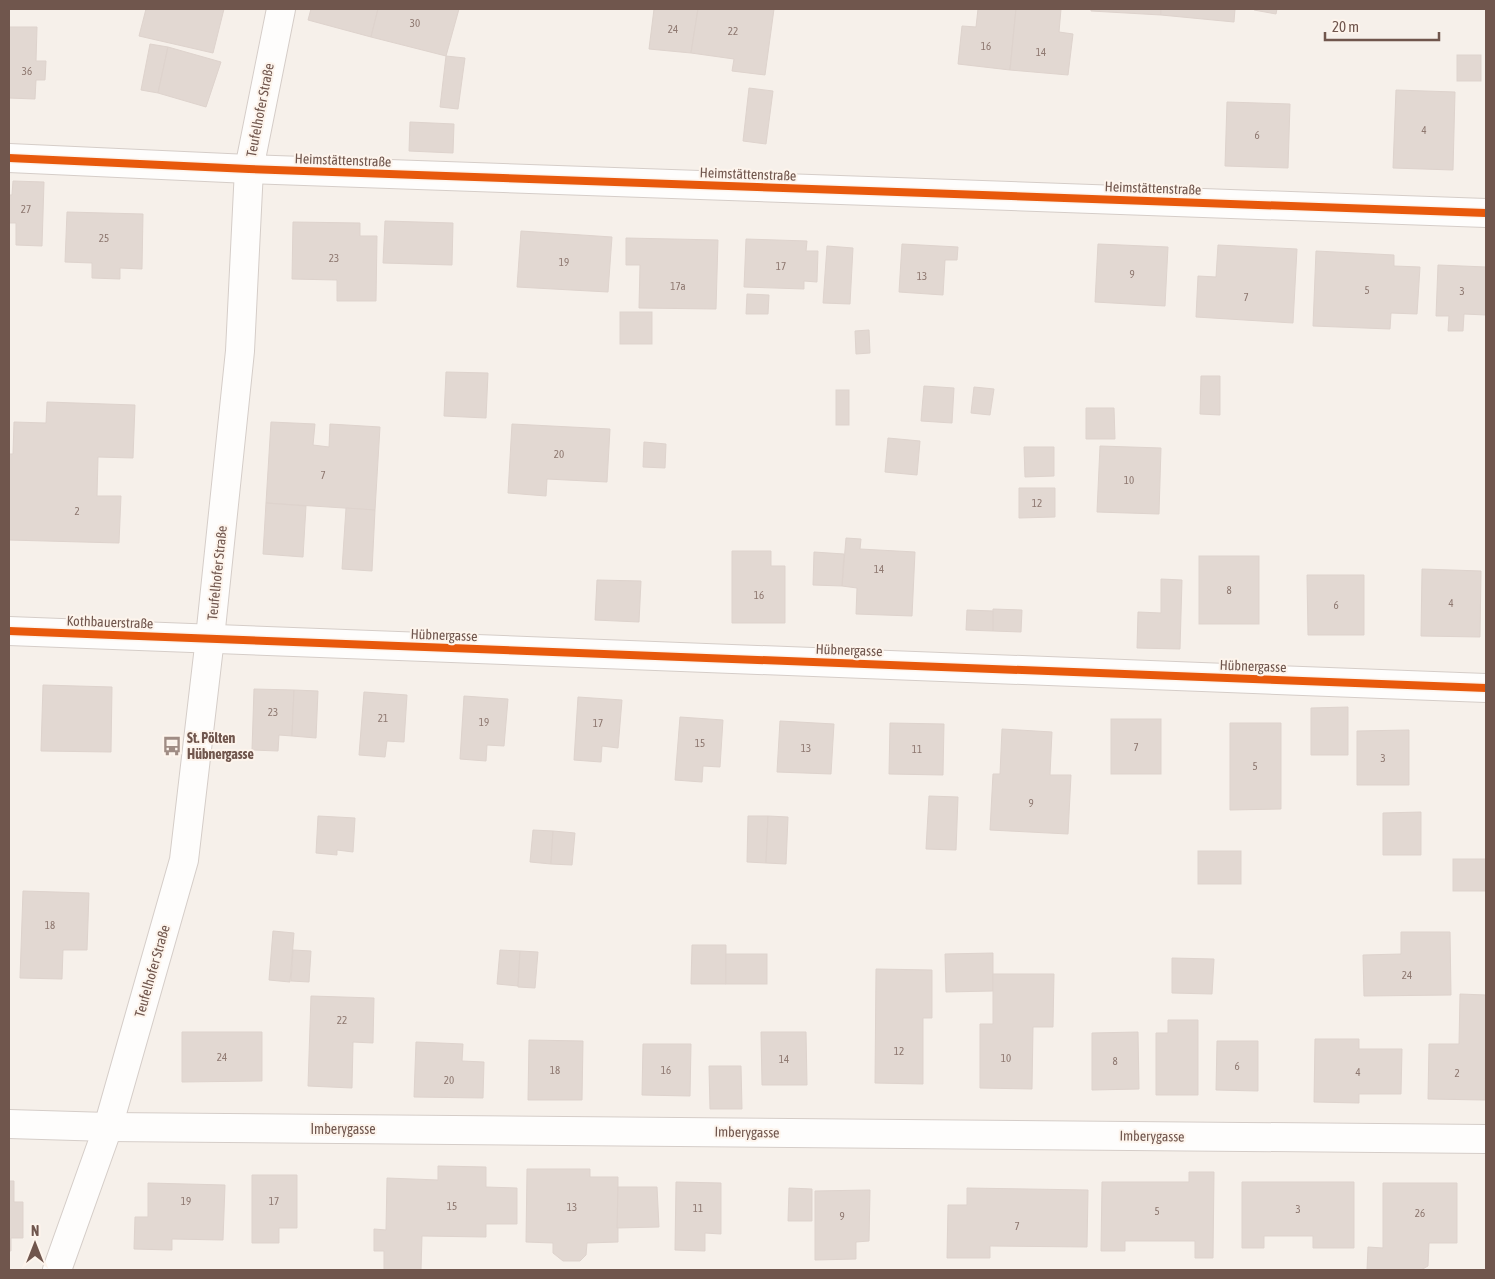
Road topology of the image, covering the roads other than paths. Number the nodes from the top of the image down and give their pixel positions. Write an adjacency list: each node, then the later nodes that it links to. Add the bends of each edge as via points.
1 (281, 9): 3 (street, Teufelhofer Straße)
2 (9, 158): 3 (street, Heimstättenstraße)
3 (249, 169): 4 (street, Heimstättenstraße); 6 (street, Teufelhofer Straße, via 240,351)
4 (1486, 213)
5 (9, 631): 6 (street, Kothbauerstraße)
6 (210, 638): 7 (street, Hübnergasse); 9 (street, Teufelhofer Straße, via 184,860)
7 (1486, 688)
8 (9, 1124): 9 (street, Imberygasse)
9 (108, 1127): 10 (street, Imberygasse); 11 (street, Teufelhofer Straße)
10 (1486, 1139)
11 (57, 1270)

